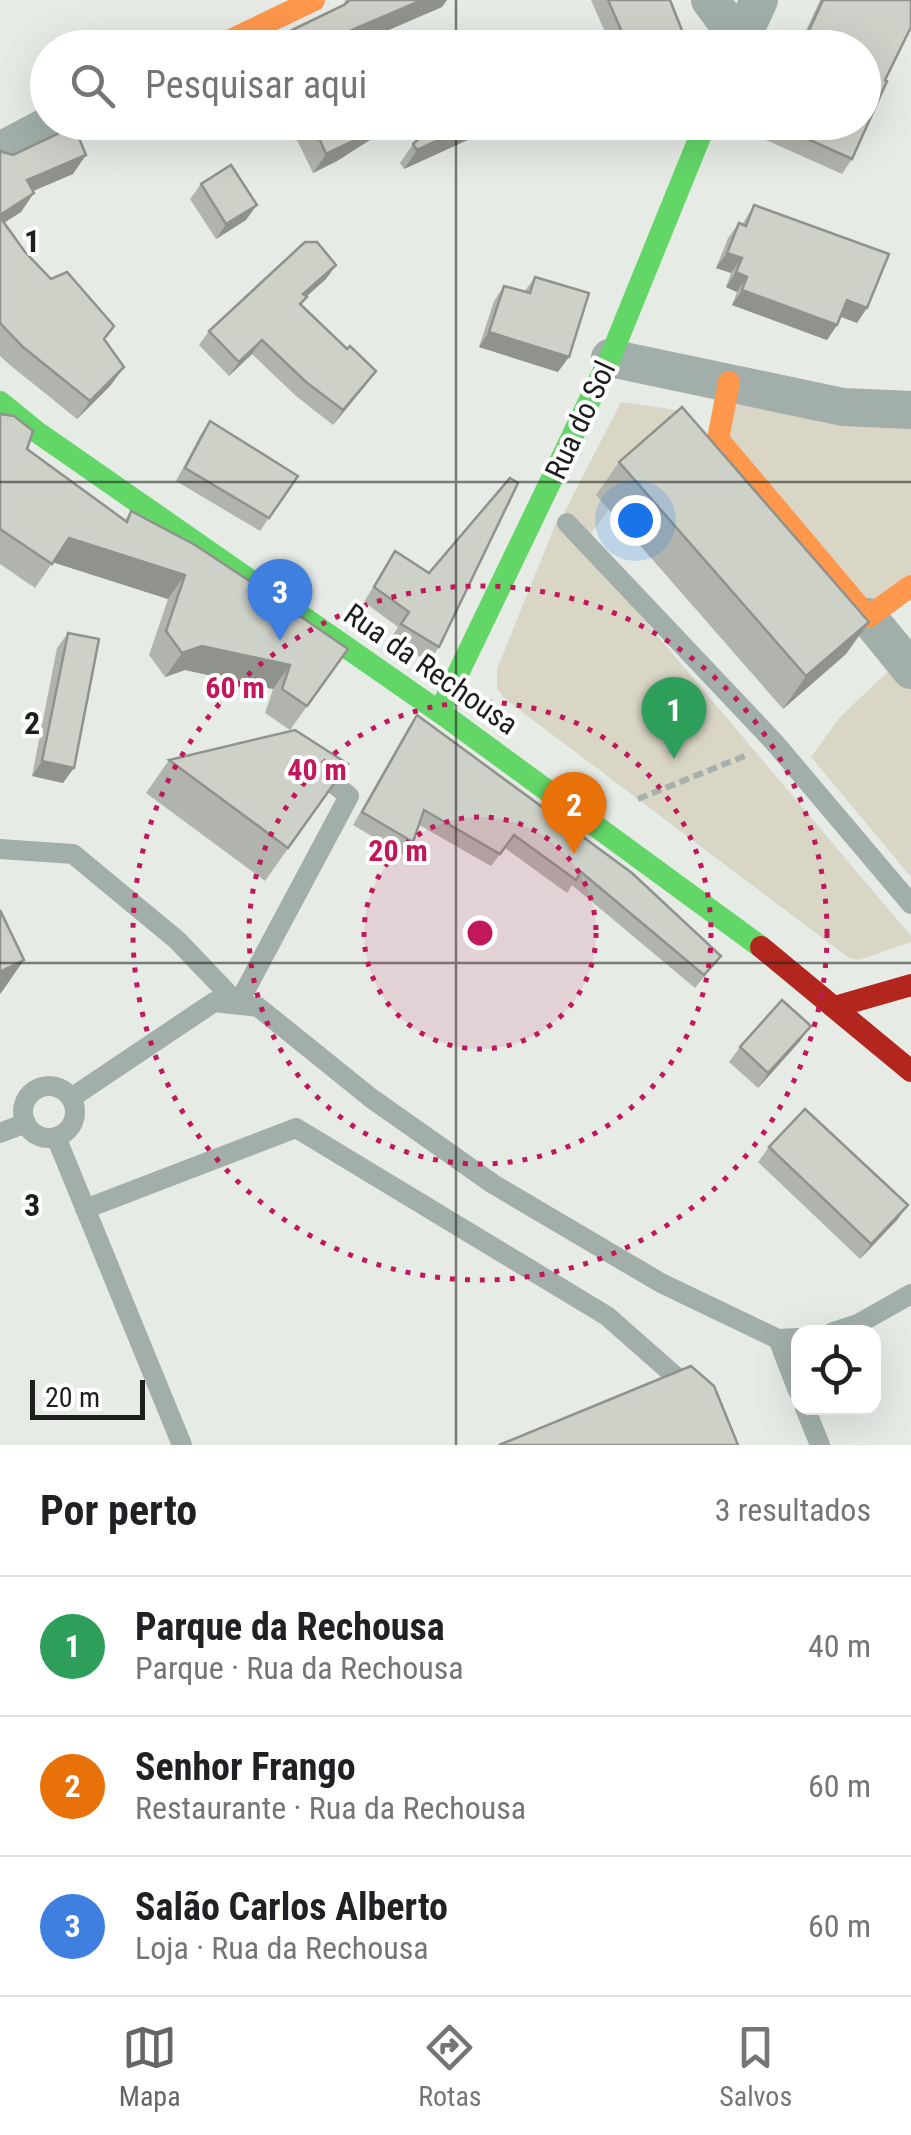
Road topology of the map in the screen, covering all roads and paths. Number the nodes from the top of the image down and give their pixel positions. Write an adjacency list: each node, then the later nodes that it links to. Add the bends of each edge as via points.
1 (314, 0): 4 (street)
2 (710, 0): 5 (street)
3 (758, 0): 6 (street)
4 (252, 30)
5 (730, 30)
6 (745, 30)
7 (30, 136): 9 (street)
8 (699, 140): 10 (street, Rua do Sol)
9 (0, 152)
10 (610, 358): 11 (street); 18 (street, Rua do Sol)
11 (728, 382): 13 (street, via 843,406); 16 (street, via 718,439)
12 (0, 402): 18 (street, Rua da Rechousa)
13 (911, 410)
14 (567, 524): 19 (lane)
15 (911, 586): 16 (street)
16 (868, 617): 17 (street)
17 (911, 670)
18 (440, 711): 26 (street, Rua da Rechousa)
19 (774, 742): 21 (path); 23 (lane)
20 (302, 760): 25 (lane, via 349,796)
21 (637, 800)
22 (0, 849): 25 (lane, via 73,854 177,940)
23 (911, 904)
24 (911, 985): 26 (street)
25 (238, 1004): 28 (lane, via 214,1002); 35 (lane, via 258,1007 493,1184 660,1282)
26 (838, 1006): 27 (street, Rua da Rechousa)
27 (911, 1071)
28 (71, 1098): 29 (lane, via 54,1087 38,1088 24,1107); 31 (lane, via 74,1120)
29 (26, 1123): 30 (lane); 31 (lane, via 38,1136)
30 (0, 1134)
31 (56, 1137): 32 (lane)
32 (85, 1209): 36 (lane, via 296,1128 606,1316); 38 (lane)
33 (911, 1294): 34 (lane)
34 (855, 1325)
35 (788, 1338)
36 (710, 1408)
37 (808, 1415): 39 (lane)
38 (182, 1445)
39 (820, 1445)

